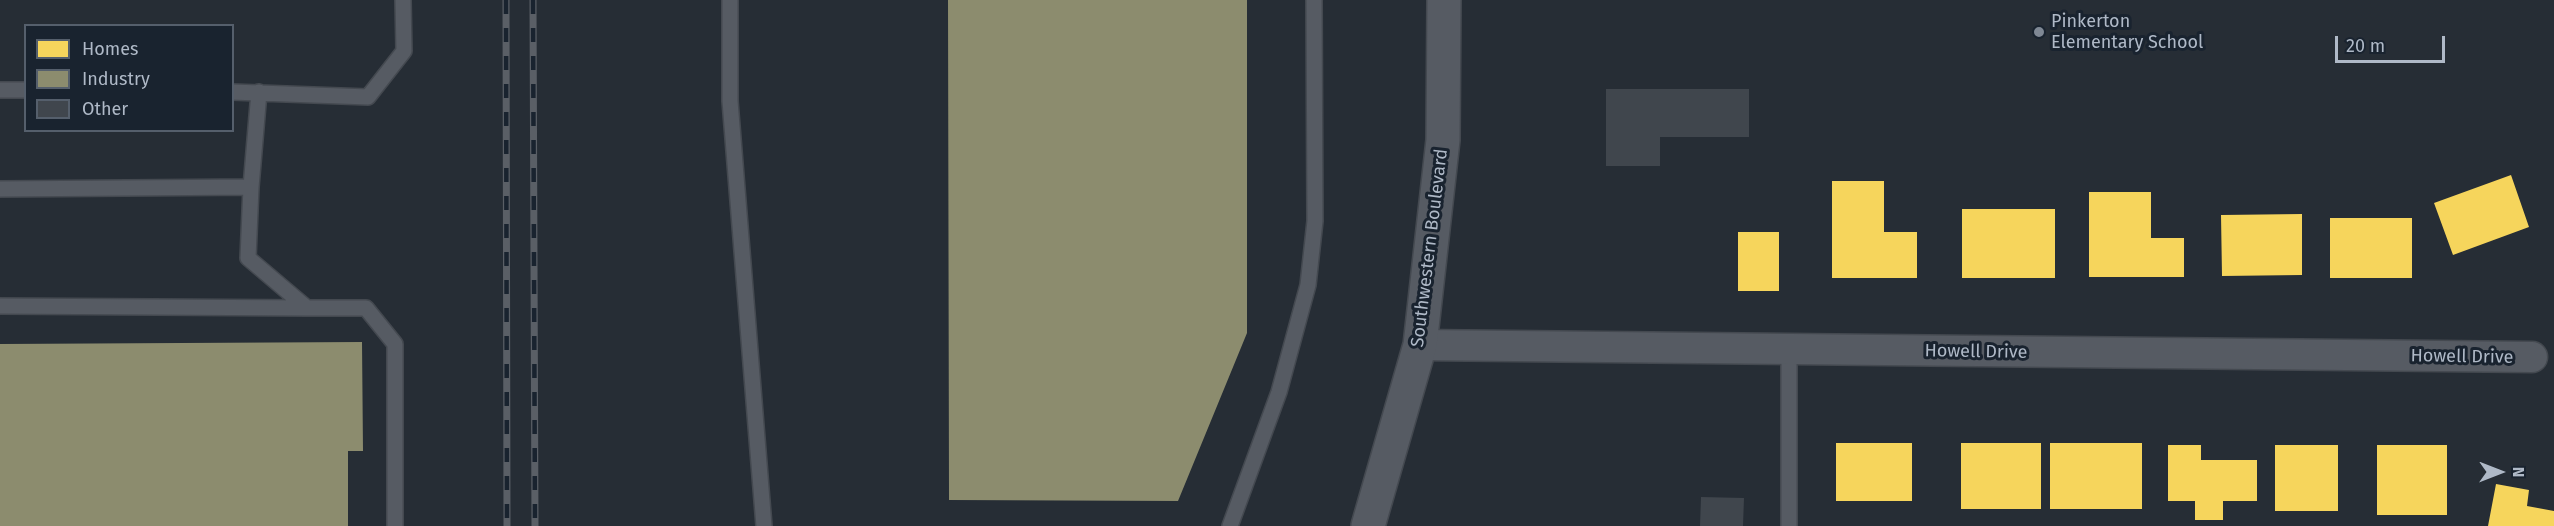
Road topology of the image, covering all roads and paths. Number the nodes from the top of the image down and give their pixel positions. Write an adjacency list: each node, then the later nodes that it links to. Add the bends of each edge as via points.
1 (403, 0): 8 (lane, via 404,51 368,97)
2 (730, 0): 17 (lane, via 730,101)
3 (1314, 0): 18 (lane, via 1314,221 1308,285 1279,392)
4 (1444, 0): 13 (street, Southwestern Boulevard, via 1443,140)
5 (0, 90): 6 (lane)
6 (24, 90)
7 (234, 92): 8 (lane)
8 (259, 92): 9 (lane)
9 (251, 187): 10 (lane); 12 (lane, via 248,258)
10 (0, 189)
11 (0, 306): 12 (lane)
12 (307, 308): 16 (lane, via 366,308 395,344)
13 (1420, 345): 14 (street, Howell Drive); 19 (street, Southwestern Boulevard)
14 (1789, 350): 15 (street, Howell Drive); 20 (lane)
15 (2532, 357)
16 (395, 526)
17 (764, 526)
18 (1230, 526)
19 (1368, 526)
20 (1789, 526)

